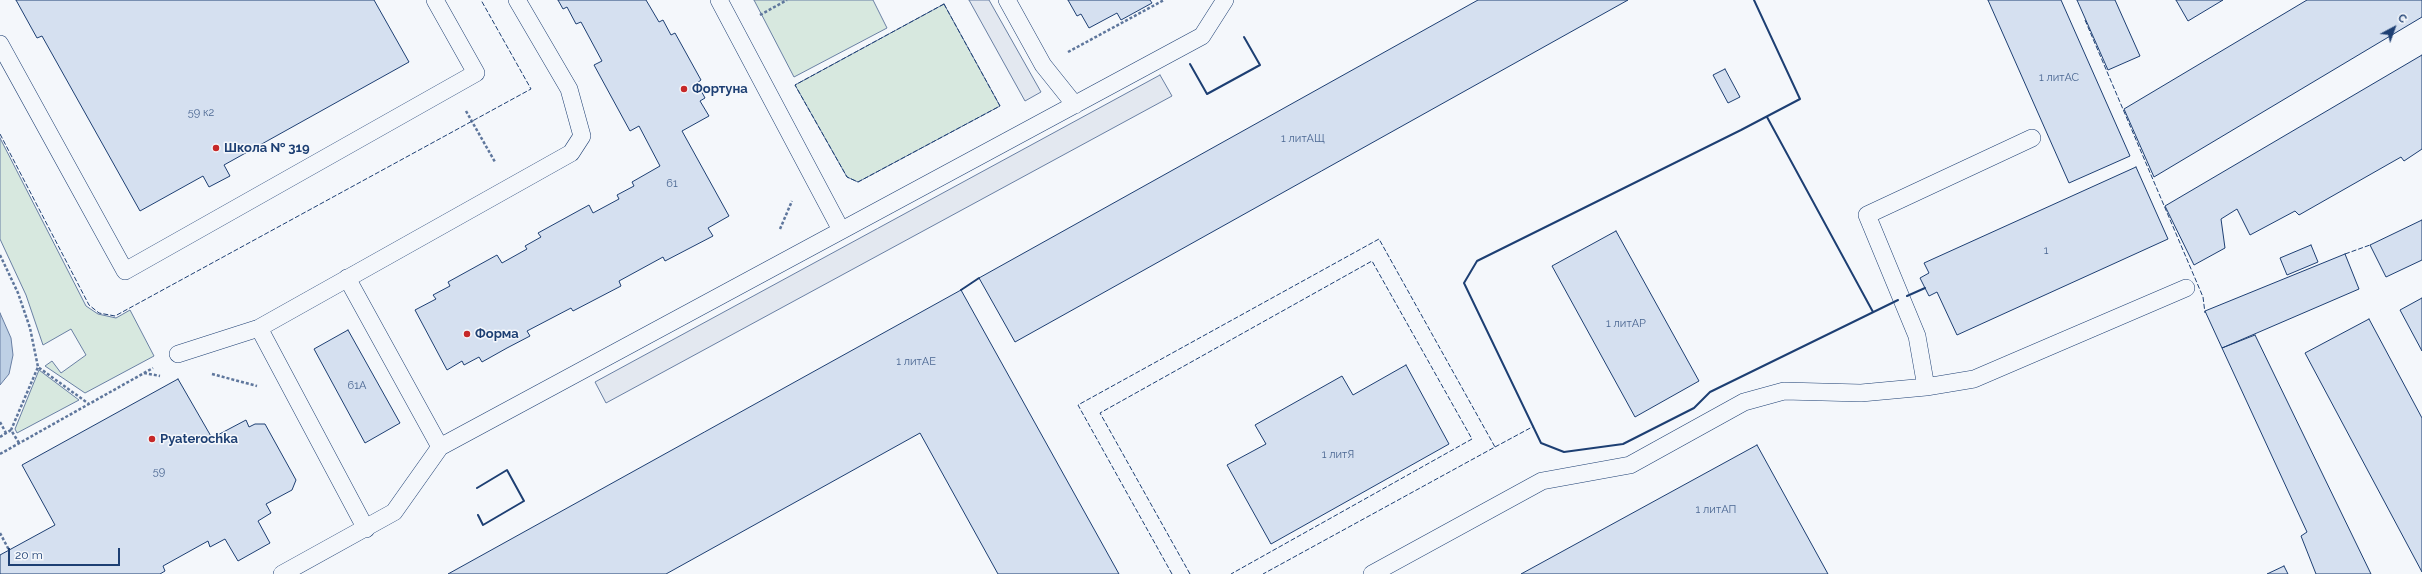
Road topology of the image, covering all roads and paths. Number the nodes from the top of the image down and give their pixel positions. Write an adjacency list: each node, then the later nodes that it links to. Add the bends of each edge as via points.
1 (435, 0): 9 (lane, via 476,73)
2 (517, 0): 17 (lane, via 569,89 582,136 571,153)
3 (719, 0): 14 (lane)
4 (1007, 0): 10 (lane, via 1043,66)
5 (1164, 0): 7 (path)
6 (1220, 3): 10 (lane, via 1202,36)
7 (1089, 40)
8 (0, 44): 9 (lane, via 125,271)
9 (453, 85): 12 (path)
10 (1075, 105): 14 (lane)
11 (2032, 138): 26 (lane, via 1867,216 1917,336)
12 (490, 153)
13 (794, 196): 15 (path, via 790,210)
14 (841, 230): 34 (lane)
15 (777, 234)
16 (0, 255): 21 (path, via 18,293 30,328)
17 (347, 278): 19 (lane); 34 (lane)
18 (2186, 288): 26 (lane, via 1974,379)
19 (259, 328): 20 (lane); 27 (lane)
20 (178, 354)
21 (38, 367): 28 (path); 30 (path)
22 (154, 367): 23 (path)
23 (143, 373): 25 (path); 28 (path)
24 (210, 374): 27 (path)
25 (160, 376)
26 (1926, 387): 40 (lane, via 1861,393 1784,391 1744,402 1630,465 1542,481)
27 (295, 396): 36 (lane)
28 (89, 404): 33 (path)
29 (0, 422): 31 (path)
30 (11, 430): 31 (path); 33 (path)
31 (6, 433): 32 (path)
32 (0, 437)
33 (19, 443): 35 (path)
34 (440, 447): 36 (lane, via 394,512)
35 (0, 454)
36 (366, 529): 39 (lane)
37 (0, 533): 38 (path)
38 (9, 550)
39 (282, 574)
40 (1372, 574)

